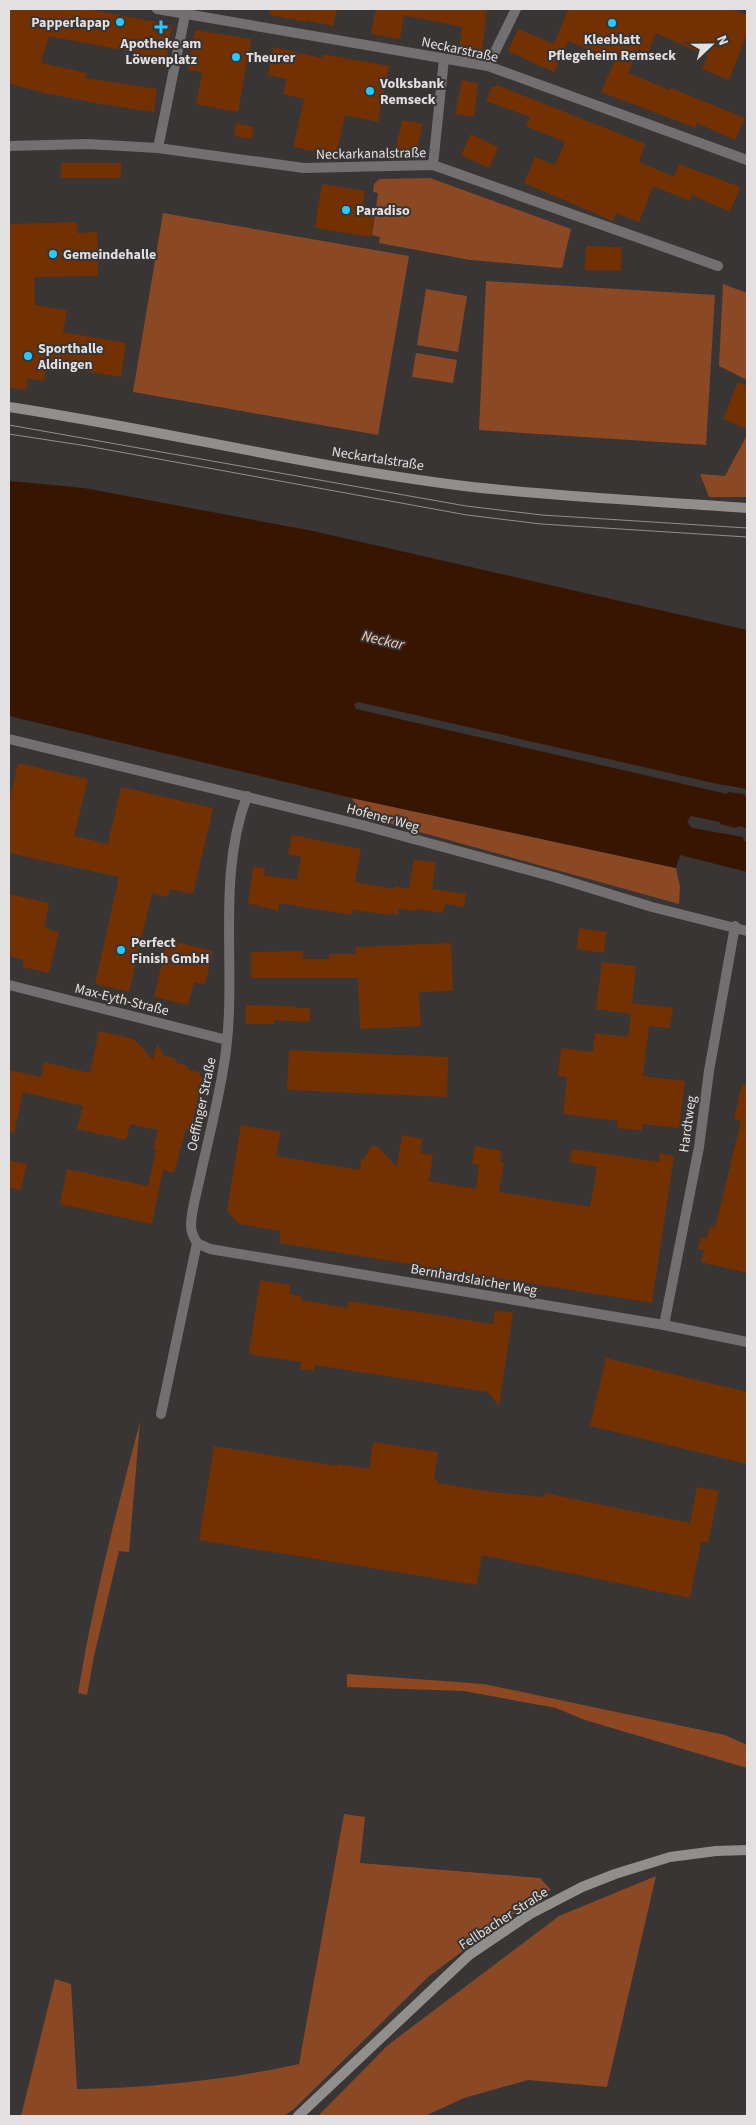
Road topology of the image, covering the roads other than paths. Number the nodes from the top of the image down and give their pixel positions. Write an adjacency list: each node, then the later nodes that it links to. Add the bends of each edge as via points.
1 (157, 9): 3 (street, Neckarstraße)
2 (516, 9): 5 (street)
3 (186, 12): 4 (street, Neckarstraße); 7 (street)
4 (444, 59): 5 (street, Neckarstraße); 9 (street)
5 (488, 66): 8 (street, Neckarstraße)
6 (9, 146): 7 (street, Neckarkanalstraße, via 87,144)
7 (158, 148): 9 (street, Neckarkanalstraße, via 304,168)
8 (747, 160)
9 (433, 165): 10 (street, Neckarkanalstraße)
10 (718, 266)
11 (9, 407): 12 (main road, Neckartalstraße, via 464,486 610,500)
12 (747, 508)
13 (9, 739): 14 (street, Hofener Weg)
14 (247, 796): 15 (street, Hofener Weg, via 554,877 652,907); 18 (street, Oeffinger Straße, via 234,839 230,873)
15 (735, 926): 16 (street, Hofener Weg); 20 (street, Hardtweg, via 708,1071 696,1164)
16 (747, 931)
17 (9, 985): 18 (street, Max-Eyth-Straße)
18 (228, 1040): 19 (street, Oeffinger Straße, via 193,1210 191,1226)
19 (197, 1243): 20 (street, Bernhardslaicher Weg, via 210,1249); 22 (street, Oeffinger Straße)
20 (664, 1325): 21 (street, Bernhardslaicher Weg)
21 (747, 1342)
22 (161, 1414)
23 (747, 1850): 24 (main road, Fellbacher Straße, via 670,1857 582,1887 530,1914 469,1955)
24 (298, 2116)

